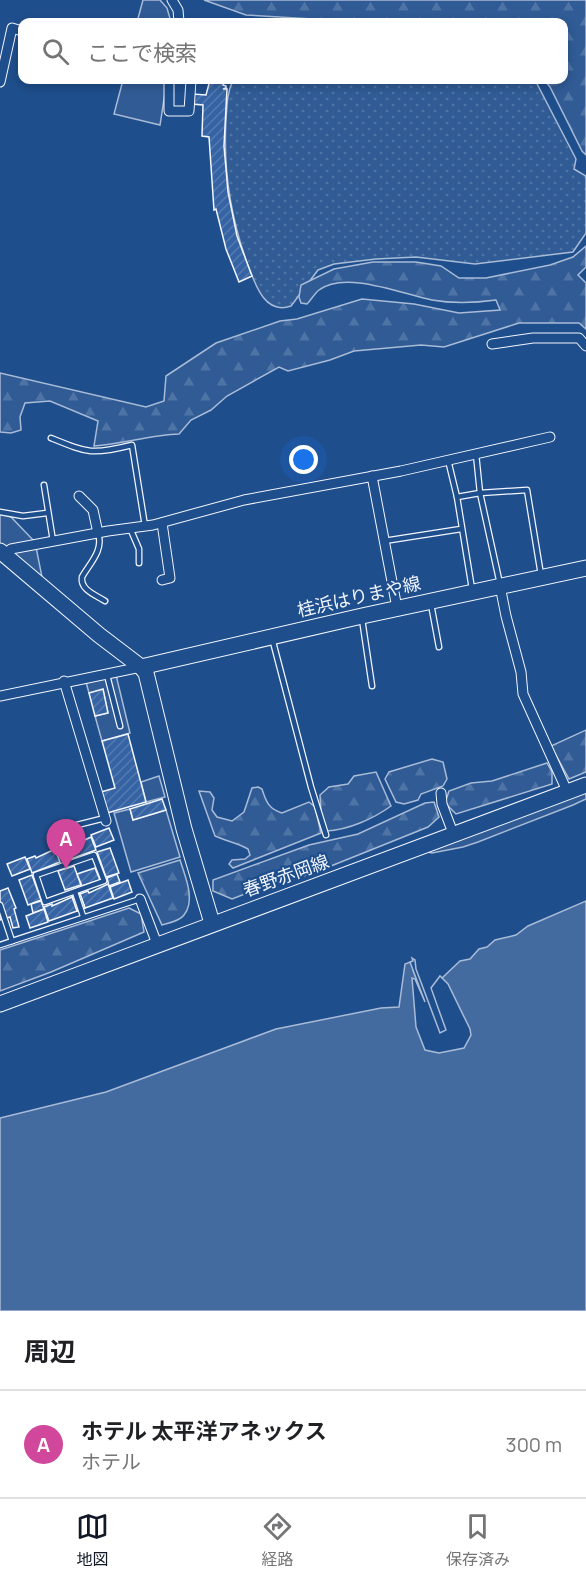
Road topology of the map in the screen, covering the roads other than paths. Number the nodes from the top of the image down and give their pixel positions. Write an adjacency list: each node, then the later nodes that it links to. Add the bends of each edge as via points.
1 (172, 0): 2 (street)
2 (179, 18)
3 (18, 30): 4 (street, via 12,28)
4 (0, 82)
5 (169, 84): 6 (street, via 169,111 182,112 189,111)
6 (191, 84)
7 (492, 344): 8 (street, via 533,338 579,338)
8 (586, 346)
9 (550, 437): 11 (street)
10 (51, 438): 21 (lane, via 85,452 132,445)
11 (476, 454): 12 (street); 15 (lane)
12 (448, 460): 13 (street); 17 (lane)
13 (372, 476): 20 (street, via 244,500); 26 (street)
14 (44, 485): 19 (lane)
15 (480, 493): 17 (lane); 30 (lane, via 527,490); 32 (lane)
16 (79, 496): 24 (street, via 93,510)
17 (457, 497): 23 (lane)
18 (0, 512): 19 (lane, via 24,516)
19 (48, 513): 25 (lane)
20 (162, 523): 21 (street); 31 (street, via 170,578)
21 (145, 526): 22 (street)
22 (130, 528): 24 (street); 28 (lane, via 139,549)
23 (460, 529): 26 (lane); 33 (lane)
24 (98, 533): 25 (street); 34 (lane, via 100,549 81,582)
25 (53, 541): 27 (street)
26 (384, 541): 36 (street)
27 (2, 553): 40 (main road)
28 (139, 563)
29 (586, 568): 30 (main road, 桂浜はりまや線)
30 (542, 577): 32 (main road, 桂浜はりまや線)
31 (162, 580)
32 (500, 586): 33 (main road, 桂浜はりまや線); 47 (street, via 524,694)
33 (472, 592): 35 (main road, 桂浜はりまや線)
34 (105, 601)
35 (430, 601): 36 (main road, 桂浜はりまや線); 39 (lane)
36 (397, 608): 37 (main road, 桂浜はりまや線)
37 (362, 616): 38 (main road, 桂浜はりまや線); 43 (lane)
38 (271, 638): 40 (main road, 桂浜はりまや線); 52 (lane)
39 (439, 647)
40 (141, 667): 41 (street); 57 (main road, via 150,684 184,829)
41 (106, 672): 42 (street); 45 (lane)
42 (64, 681): 44 (street); 49 (street)
43 (372, 686)
44 (0, 696)
45 (120, 726)
46 (586, 784): 47 (main road, 春野赤岡線)
47 (567, 791): 51 (main road, 春野赤岡線)
48 (441, 793): 51 (street)
49 (105, 819): 50 (lane)
50 (61, 829)
51 (453, 833): 57 (main road, 春野赤岡線)
52 (326, 835)
53 (75, 892): 53 (lane, via 104,881 94,855 36,875 45,902); 56 (lane)
54 (140, 899): 56 (lane); 59 (street)
55 (0, 905): 58 (lane)
56 (83, 916): 58 (lane)
57 (212, 923): 59 (main road, 春野赤岡線)
58 (12, 941): 60 (lane)
59 (157, 944): 61 (main road, 春野赤岡線)
60 (0, 945)
61 (0, 1004)

